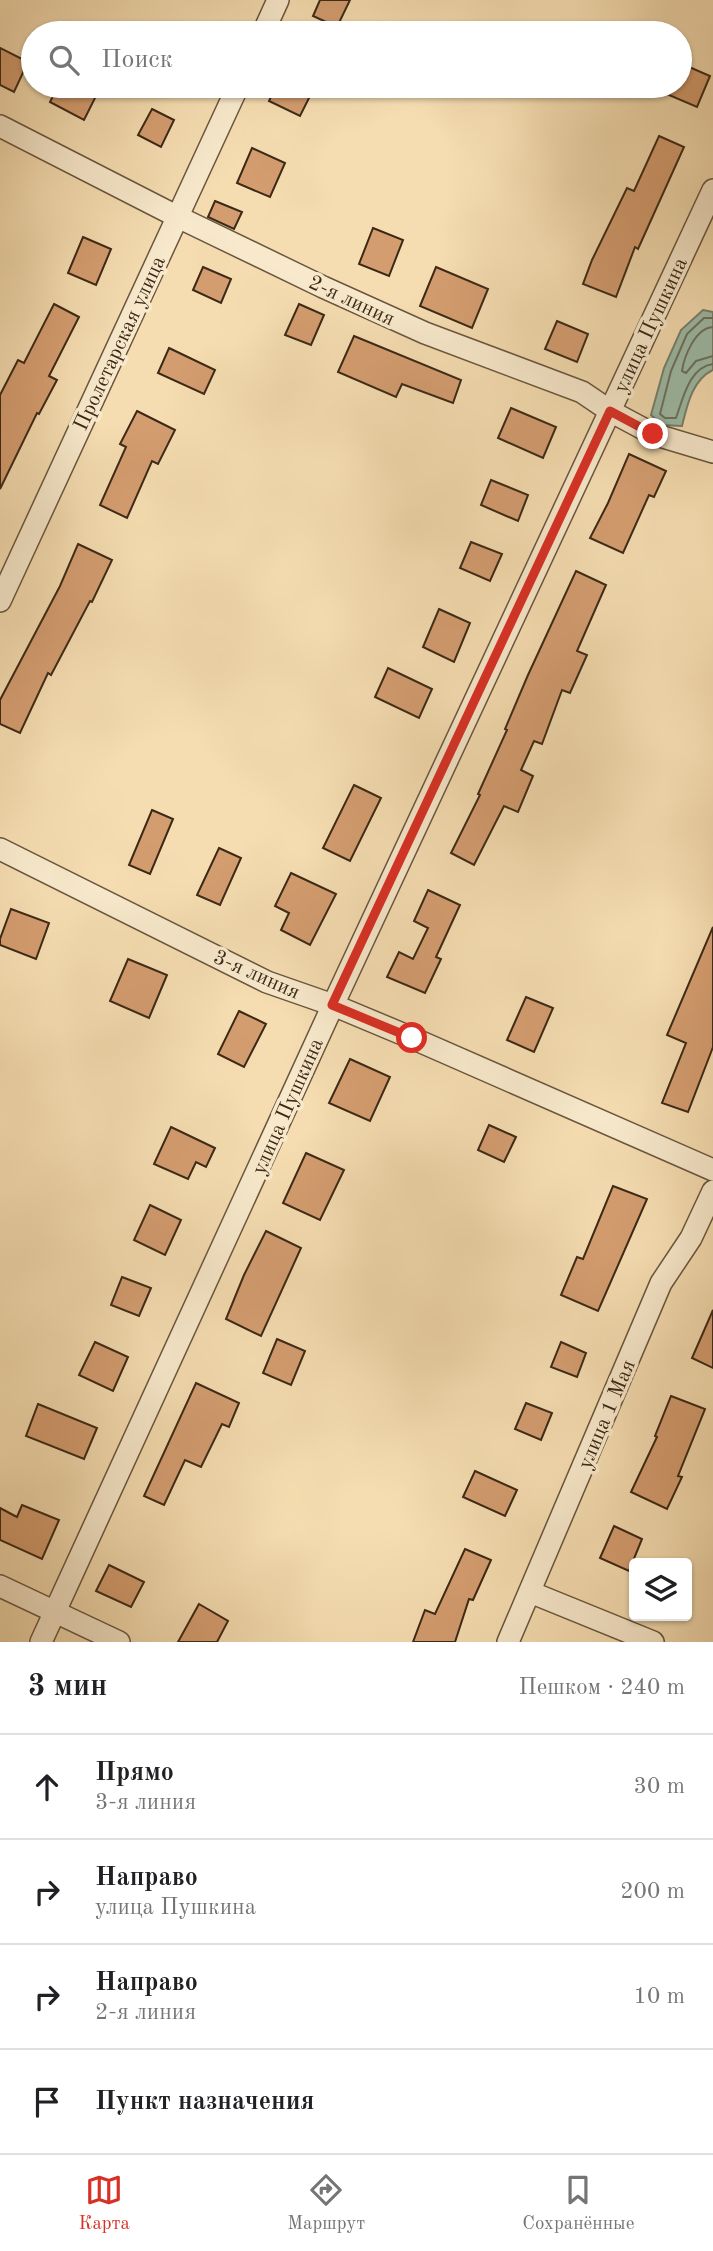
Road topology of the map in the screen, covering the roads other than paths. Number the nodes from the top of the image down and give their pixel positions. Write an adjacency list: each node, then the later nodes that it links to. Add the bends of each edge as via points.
1 (278, 0): 2 (street)
2 (268, 21)
3 (233, 98): 6 (street, Пролетарская улица)
4 (0, 126): 6 (street, 2-я линия)
5 (713, 190): 7 (street, улица Пушкина)
6 (178, 217): 7 (street, 2-я линия, via 425,333 582,392); 9 (street, Пролетарская улица)
7 (610, 411): 8 (street, 2-я линия, via 653,434); 11 (street, улица Пушкина)
8 (713, 452)
9 (0, 601)
10 (0, 849): 11 (street, 3-я линия, via 267,982)
11 (332, 1005): 12 (street, 3-я линия); 16 (street, улица Пушкина)
12 (713, 1170)
13 (713, 1191): 15 (street, улица 1 Мая, via 691,1238 661,1283)
14 (0, 1586): 16 (street)
15 (530, 1592): 19 (street, улица 1 Мая); 20 (street)
16 (55, 1612): 17 (street, улица Пушкина); 18 (street)
17 (41, 1642)
18 (119, 1642)
19 (508, 1642)
20 (653, 1642)

